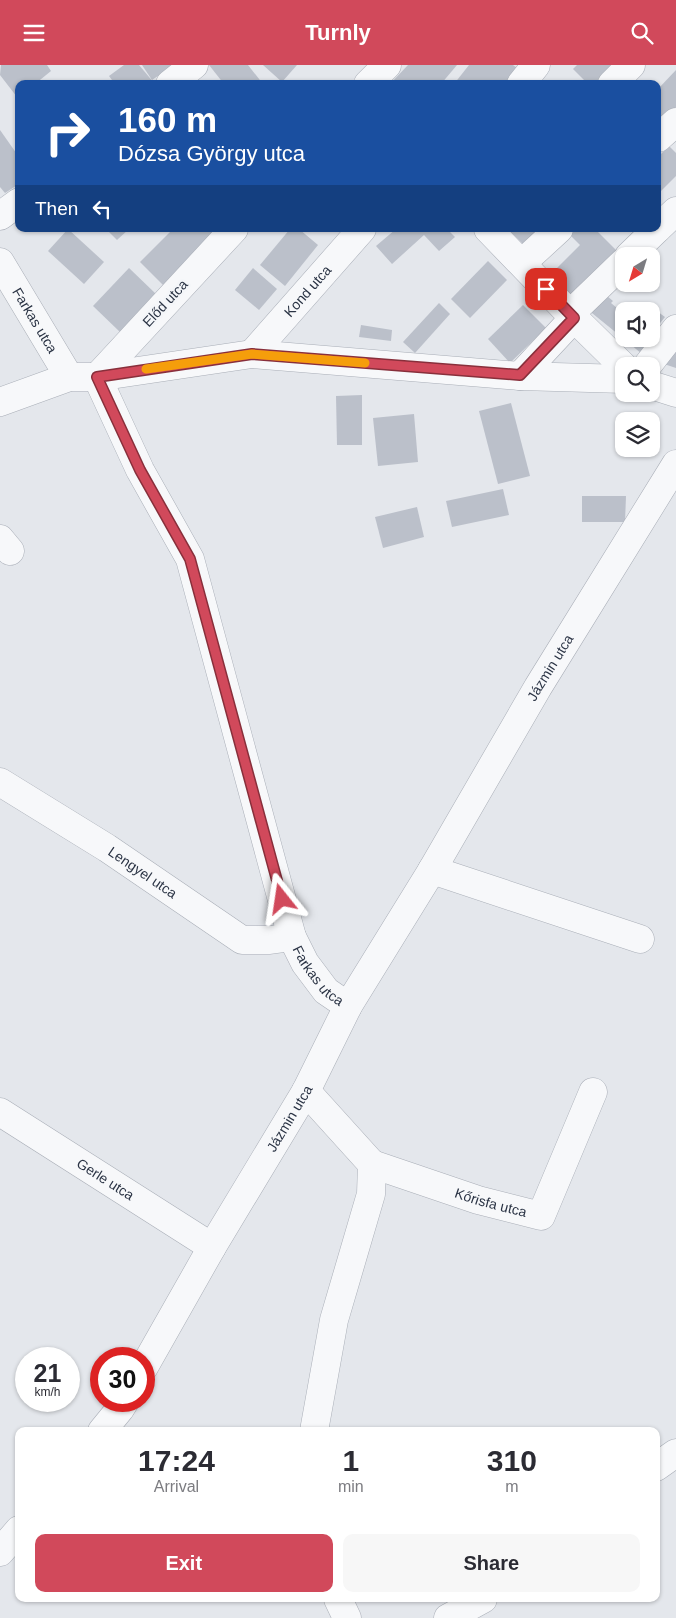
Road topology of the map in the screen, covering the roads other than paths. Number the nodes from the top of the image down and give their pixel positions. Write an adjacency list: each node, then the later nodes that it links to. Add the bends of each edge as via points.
1 (194, 65): 6 (street)
2 (355, 65): 7 (street)
3 (387, 65): 8 (street)
4 (536, 65): 9 (street)
5 (631, 65): 10 (street)
6 (175, 80)
7 (364, 80)
8 (371, 80)
9 (524, 80)
10 (616, 80)
11 (676, 122): 12 (street)
12 (661, 135)
13 (15, 205): 15 (street)
14 (676, 211): 16 (street)
15 (0, 216)
16 (661, 225)
17 (231, 232): 33 (street, Előd utca)
18 (359, 232): 28 (street, Kond utca)
19 (491, 232): 24 (street)
20 (556, 232): 24 (street)
21 (654, 232): 22 (street)
22 (638, 247)
23 (0, 262): 32 (street, Farkas utca)
24 (522, 263): 26 (street)
25 (615, 271): 26 (street)
26 (572, 316): 30 (street); 31 (street)
27 (676, 329): 29 (street)
28 (252, 354): 31 (street); 33 (street)
29 (654, 357)
30 (615, 358)
31 (520, 375): 34 (street)
32 (69, 377): 33 (street); 37 (street)
33 (97, 377): 41 (street, Farkas utca, via 140,470 190,559)
34 (615, 379)
35 (660, 388): 36 (street)
36 (676, 393)
37 (0, 402)
38 (675, 469): 40 (street, Jázmin utca, via 538,687)
39 (0, 782): 41 (street, Lengyel utca, via 108,848 242,939)
40 (432, 869): 42 (street); 43 (street, Jázmin utca)
41 (292, 937): 43 (street, Farkas utca, via 305,963 326,991)
42 (640, 939)
43 (348, 1006): 44 (street, Jázmin utca)
44 (306, 1091): 47 (street, Kőrisfa utca); 48 (street, Jázmin utca)
45 (593, 1092): 47 (street, Kőrisfa utca, via 541,1216 478,1200)
46 (0, 1112): 48 (street, Gerle utca)
47 (372, 1164): 52 (street, via 371,1194 334,1320)
48 (212, 1247): 49 (street, Jázmin utca)
49 (155, 1348)
50 (118, 1412): 51 (street)
51 (105, 1427)
52 (315, 1427)
53 (676, 1453): 54 (street)
54 (660, 1464)
55 (15, 1535): 56 (street)
56 (0, 1552)
57 (339, 1602): 59 (street)
58 (477, 1602): 60 (street)
59 (347, 1618)
60 (448, 1618)

